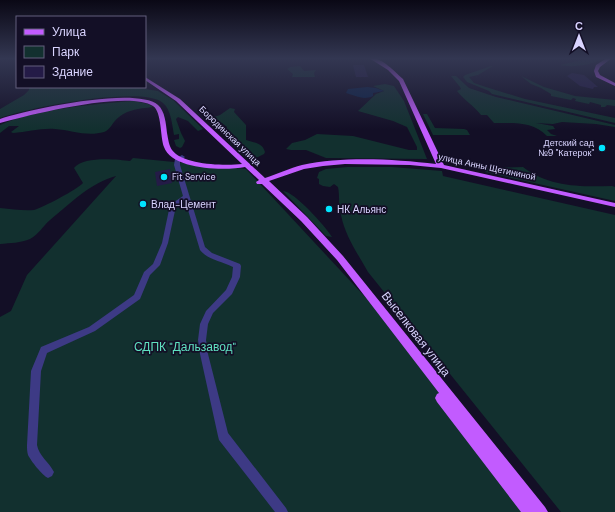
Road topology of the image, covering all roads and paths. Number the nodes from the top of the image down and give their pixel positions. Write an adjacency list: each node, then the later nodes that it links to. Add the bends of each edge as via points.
1 (149, 82): 5 (main road, Бородинская улица, via 175,99)
2 (401, 82): 7 (main road)
3 (0, 120): 4 (main road, via 33,111 88,103 147,101 159,109 169,151)
4 (180, 158): 5 (main road, via 212,164 223,164); 6 (main road, via 200,164 227,167); 9 (street, via 177,165)
5 (239, 159): 6 (main road, Бородинская улица)
6 (245, 165): 8 (main road, Бородинская улица)
7 (441, 166): 8 (main road, улица Анны Щетининой, via 390,162 323,164 303,167); 10 (main road, улица Анны Щетининой)
8 (261, 181): 13 (main road, Выселковая улица, via 336,260); 14 (main road, Выселковая улица, via 304,219 340,258)
9 (187, 196): 11 (street, via 173,205 156,265 147,274 137,297 99,325 44,350 36,371 33,454); 12 (street, via 204,251 237,266 236,277 229,292 210,311 204,324 202,340 223,436)
10 (615, 205)
11 (48, 472)
12 (282, 512)
13 (530, 512)
14 (540, 512)

